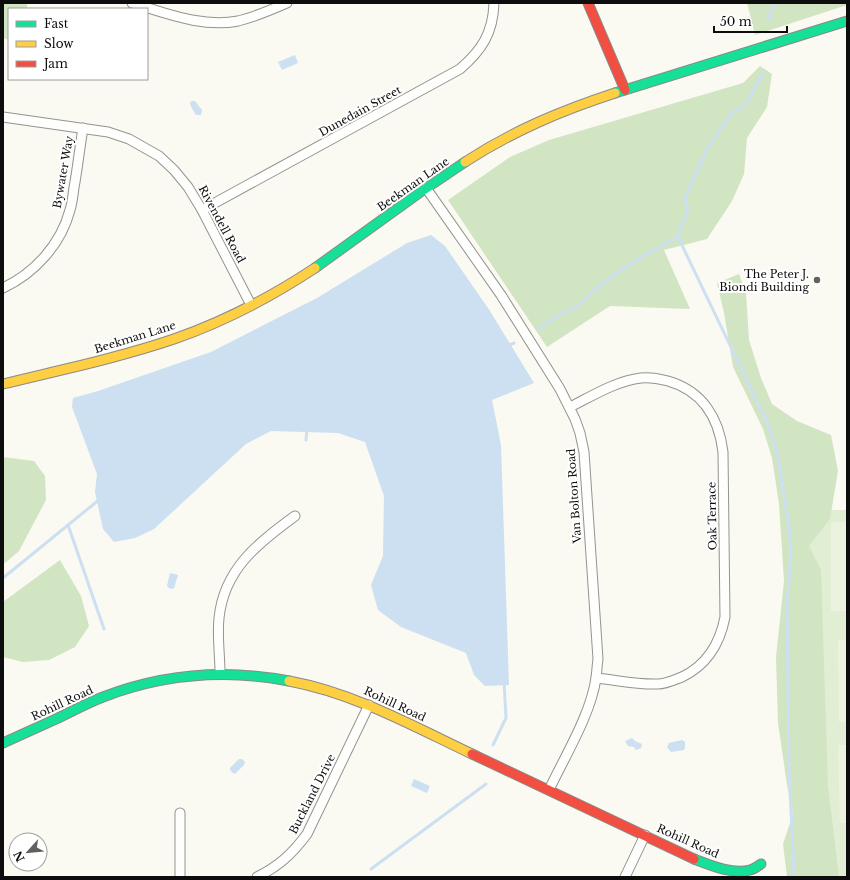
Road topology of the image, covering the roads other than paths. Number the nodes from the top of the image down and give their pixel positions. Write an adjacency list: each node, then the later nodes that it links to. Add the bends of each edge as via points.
1 (132, 3): 2 (street, via 189,20 214,23 237,21)
2 (287, 3)
3 (494, 3): 10 (street, Dunedain Street, via 494,15 487,37 476,55 460,69)
4 (588, 3): 6 (street)
5 (847, 21): 6 (street, Beekman Lane)
6 (625, 90): 9 (street, Beekman Lane, via 542,120 486,149)
7 (3, 116): 8 (street, Rivendell Road)
8 (83, 128): 10 (street, Rivendell Road, via 129,139 159,156 188,187); 11 (street, Bywater Way, via 71,209 66,224 44,258 15,282)
9 (426, 188): 12 (street, Beekman Lane, via 330,258); 14 (street, Van Bolton Road, via 501,295)
10 (202, 210): 12 (street, Rivendell Road)
11 (3, 288)
12 (251, 306): 13 (street, Beekman Lane, via 174,339)
13 (3, 384)
14 (570, 407): 17 (street, Van Bolton Road, via 584,452 598,659); 17 (street, Oak Terrace, via 636,379 658,379 675,383 705,404 721,435 723,452 725,616 718,642 702,664 674,680 660,684 642,684)
15 (295, 516): 16 (street, via 253,549 235,571 227,586 219,619)
16 (220, 673): 18 (street, Rohill Road, via 269,676 295,681 324,688); 19 (street, Rohill Road, via 164,680 122,691)
17 (596, 678): 20 (street, Van Bolton Road, via 584,717)
18 (369, 705): 20 (street, Rohill Road); 25 (street, Buckland Drive, via 307,834 296,850)
19 (3, 743)
20 (549, 790): 22 (street, Rohill Road)
21 (180, 813): 24 (street)
22 (645, 835): 23 (street, Rohill Road, via 720,868 750,870); 26 (street)
23 (761, 864)
24 (180, 877)
25 (257, 877)
26 (625, 877)

